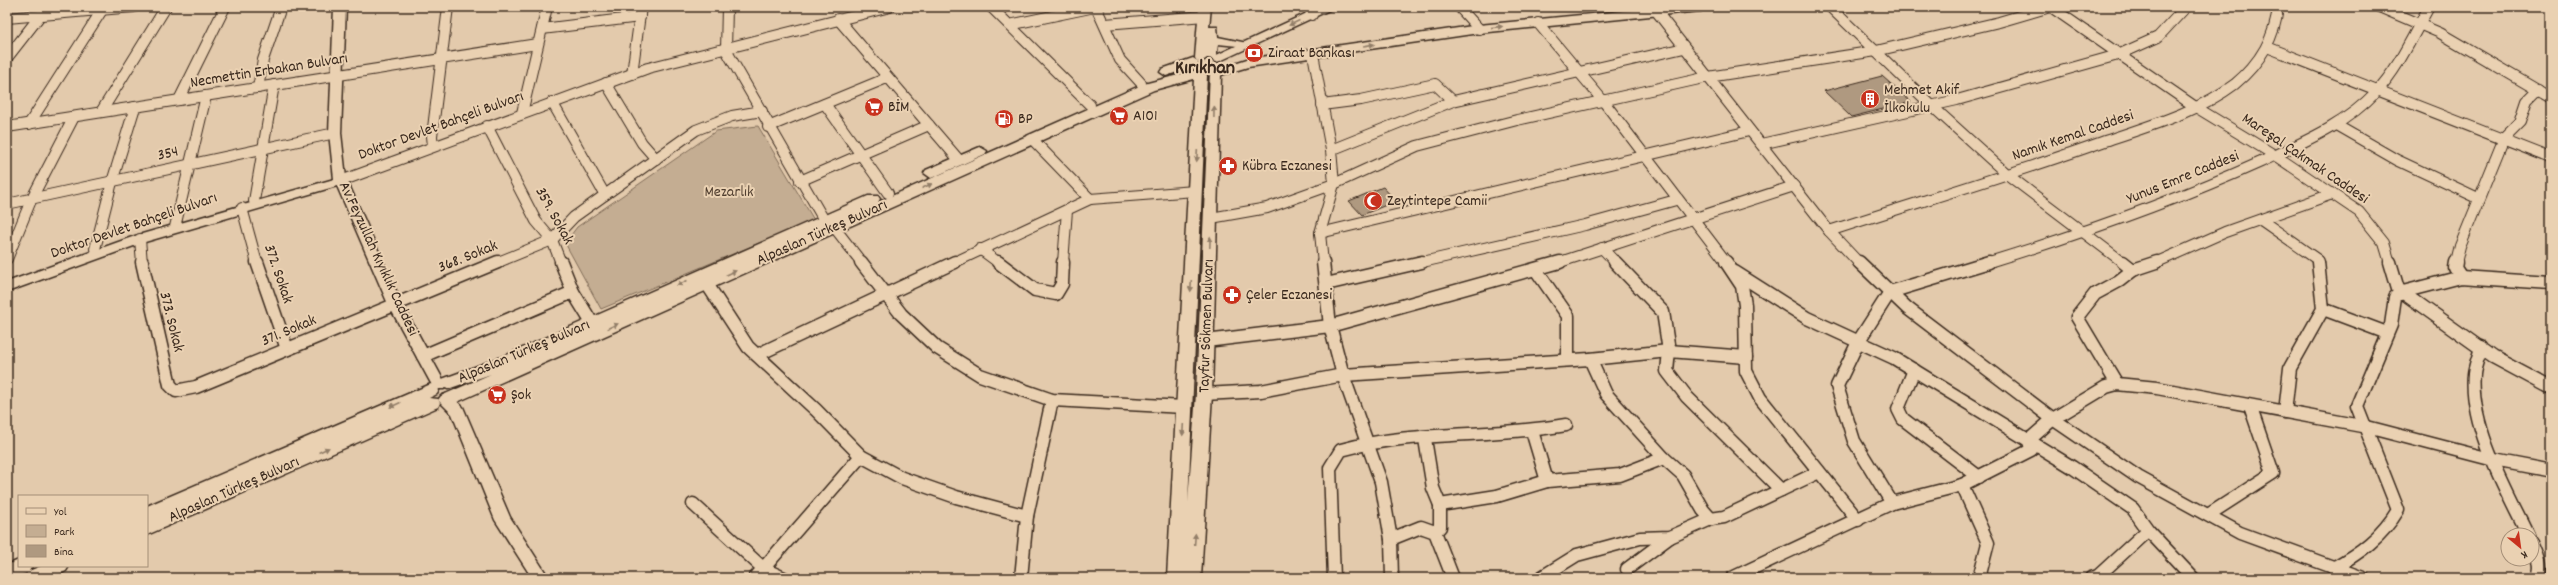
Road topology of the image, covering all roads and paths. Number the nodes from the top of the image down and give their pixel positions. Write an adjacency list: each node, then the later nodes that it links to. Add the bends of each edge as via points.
1 (48, 7): 28 (street)
2 (134, 7): 23 (street)
3 (166, 7): 73 (street)
4 (225, 7): 62 (street)
5 (281, 7): 57 (street, via 263,60)
6 (340, 7): 51 (street, Av.Feyzullah Kıyıklık Caddesi)
7 (448, 7): 47 (street)
8 (547, 7): 35 (street)
9 (727, 7): 42 (street)
10 (890, 7): 30 (street, Doktor Devlet Bahçeli Bulvarı)
11 (991, 7): 34 (street)
12 (1095, 7): 32 (street); 34 (street)
13 (1214, 7): 37 (street)
14 (1330, 7): 25 (main road)
15 (1459, 7): 36 (street)
16 (1701, 7): 24 (main road)
17 (1830, 7): 43 (street)
18 (2051, 7): 43 (street); 45 (street, Mareşal Çakmak Caddesi)
19 (2186, 7): 45 (street, via 2158,37)
20 (2278, 7): 40 (street, Namık Kemal Caddesi)
21 (2379, 7): 33 (street)
22 (2429, 7): 33 (street, Yunus Emre Caddesi)
23 (103, 8): 28 (street); 76 (street)
24 (1655, 10): 31 (main road); 41 (street)
25 (1310, 11): 39 (main road, one-way to 39)
26 (640, 12): 35 (street); 50 (street)
27 (1205, 12): 32 (street); 48 (street)
28 (41, 15): 29 (street); 46 (street)
29 (7, 18)
30 (838, 18): 42 (street, Doktor Devlet Bahçeli Bulvarı); 53 (street)
31 (1538, 23): 36 (main road, one-way to 31); 49 (street)
32 (1105, 24): 55 (street, via 1120,60)
33 (2417, 24): 58 (street, via 2440,33); 59 (street, Yunus Emre Caddesi, via 2397,64)
34 (1009, 25): 68 (street)
35 (542, 29): 38 (street)
36 (1479, 29): 44 (main road, one-way to 36)
37 (1213, 39): 39 (street); 48 (street)
38 (536, 44): 47 (street, Necmettin Erbakan Bulvarı); 74 (street)
39 (1243, 45): 48 (main road)
40 (2267, 47): 59 (street); 70 (street, Namık Kemal Caddesi, via 2246,74)
41 (1684, 48): 49 (street); 52 (street)
42 (726, 50): 50 (street, Doktor Devlet Bahçeli Bulvarı); 72 (street)
43 (1876, 51): 52 (street); 69 (street)
44 (1313, 54): 48 (main road); 67 (street)
45 (2118, 54): 69 (street); 70 (street, Mareşal Çakmak Caddesi)
46 (7, 58)
47 (440, 58): 51 (street, Necmettin Erbakan Bulvarı); 87 (street)
48 (1207, 66): 55 (main road, Alpaslan Türkeş Bulvarı); 85 (main road, Alpaslan Türkeş Bulvarı, via 1149,87); 103 (main road, Tayfur Sökmen Bulvarı, one-way to 103); 116 (main road, Tayfur Sökmen Bulvarı, one-way to 48)
49 (1577, 72): 63 (street); 65 (street)
50 (632, 74): 54 (street, Doktor Devlet Bahçeli Bulvarı)
51 (337, 75): 56 (street, Necmettin Erbakan Bulvarı); 83 (street, Av.Feyzullah Kıyıklık Caddesi)
52 (1708, 77): 65 (street); 82 (street)
53 (887, 78): 66 (street); 77 (street)
54 (606, 83): 64 (street, Doktor Devlet Bahçeli Bulvarı); 94 (street, via 642,144)
55 (1141, 83): 68 (main road, Alpaslan Türkeş Bulvarı)
56 (274, 85): 57 (street, Necmettin Erbakan Bulvarı); 88 (street)
57 (258, 88): 60 (street, Necmettin Erbakan Bulvarı)
58 (2538, 90): 61 (street); 84 (street, via 2527,101 2520,122)
59 (2377, 91): 78 (street, Yunus Emre Caddesi); 84 (street)
60 (206, 96): 62 (street, Necmettin Erbakan Bulvarı); 96 (street)
61 (2551, 98)
62 (179, 100): 71 (street, Necmettin Erbakan Bulvarı)
63 (1453, 101): 67 (street, via 1435,84 1361,100); 89 (street)
64 (552, 102): 74 (street, Doktor Devlet Bahçeli Bulvarı); 106 (street)
65 (1604, 102): 90 (street); 101 (street, via 1517,120 1417,146)
66 (825, 104): 81 (street); 91 (street)
67 (1322, 105): 89 (street)
68 (1090, 106): 95 (main road, Alpaslan Türkeş Bulvarı)
69 (1932, 106): 86 (street); 97 (street)
70 (2194, 106): 92 (street, Mareşal Çakmak Caddesi); 97 (street, Namık Kemal Caddesi, via 2132,132)
71 (135, 107): 73 (street, Necmettin Erbakan Bulvarı); 100 (street)
72 (762, 111): 81 (street); 94 (street, via 732,116 696,130)
73 (101, 112): 75 (street, Necmettin Erbakan Bulvarı)
74 (522, 113): 79 (street, Doktor Devlet Bahçeli Bulvarı)
75 (74, 117): 76 (street, Necmettin Erbakan Bulvarı); 107 (street)
76 (29, 124): 80 (street, Necmettin Erbakan Bulvarı)
77 (929, 125): 91 (street); 95 (street)
78 (2336, 125): 92 (street, Yunus Emre Caddesi); 108 (street, via 2397,160)
79 (487, 126): 87 (street, Doktor Devlet Bahçeli Bulvarı); 124 (street, 359. Sokak, via 536,221)
80 (7, 127)
81 (768, 127): 99 (street)
82 (1749, 131): 86 (street); 90 (street)
83 (335, 133): 88 (street, 354); 98 (street, Av.Feyzullah Kıyıklık Caddesi)
84 (2504, 138): 93 (street); 108 (street)
85 (1032, 139): 109 (street); 118 (main road, Alpaslan Türkeş Bulvarı, one-way to 85)
86 (1761, 144): 102 (street)
87 (433, 146): 98 (street, Doktor Devlet Bahçeli Bulvarı)
88 (261, 149): 96 (street, 354); 111 (street)
89 (1331, 150): 101 (street)
90 (1643, 155): 110 (street); 121 (street)
91 (862, 156): 99 (street); 104 (street)
92 (2276, 156): 105 (street, Mareşal Çakmak Caddesi); 122 (street, Yunus Emre Caddesi)
93 (2551, 158)
94 (656, 159): 106 (street)
95 (959, 160): 104 (main road, Alpaslan Türkeş Bulvarı)
96 (188, 164): 100 (street, 354); 119 (street)
97 (2008, 175): 120 (street, Namık Kemal Caddesi); 122 (street)
98 (340, 179): 111 (street, Doktor Devlet Bahçeli Bulvarı); 113 (street, Doktor Devlet Bahçeli Bulvarı); 142 (street, Av.Feyzullah Kıyıklık Caddesi)
99 (800, 181): 118 (street)
100 (112, 182): 107 (street, 354); 126 (street)
101 (1334, 184): 116 (street, via 1267,208); 121 (street)
102 (1794, 186): 115 (street); 120 (street)
103 (1196, 191): 109 (street); 166 (main road, Tayfur Sökmen Bulvarı, one-way to 166)
104 (888, 192): 118 (main road, Alpaslan Türkeş Bulvarı)
105 (2332, 194): 117 (street); 140 (street, Mareşal Çakmak Caddesi, via 2359,212 2384,243 2398,289)
106 (605, 195): 124 (street, via 574,217)
107 (32, 198): 112 (street, 354); 128 (street)
108 (2478, 198): 132 (street, via 2456,261 2455,268)
109 (1090, 199): 114 (street)
110 (1676, 200): 115 (street); 136 (street, via 1591,223)
111 (254, 201): 119 (street, Doktor Devlet Bahçeli Bulvarı)
112 (7, 204)
113 (242, 208): 119 (street, Doktor Devlet Bahçeli Bulvarı); 150 (street, 372. Sokak, via 253,252)
114 (1067, 210): 127 (street); 127 (street, via 1062,284 1056,294 1035,290)
115 (1693, 217): 125 (street); 131 (street, via 1700,230)
116 (1211, 218): 147 (main road, Tayfur Sökmen Bulvarı, one-way to 116)
117 (2260, 220): 130 (street); 143 (street, via 2318,260)
118 (829, 224): 135 (main road, Alpaslan Türkeş Bulvarı, one-way to 118); 141 (street); 144 (main road, Alpaslan Türkeş Bulvarı, one-way to 144)
119 (175, 225): 123 (street, Doktor Devlet Bahçeli Bulvarı); 126 (street, Doktor Devlet Bahçeli Bulvarı)
120 (1829, 231): 139 (street)
121 (1320, 233): 136 (street)
122 (2086, 233): 130 (street); 139 (street, Yunus Emre Caddesi)
123 (140, 239): 137 (street, Doktor Devlet Bahçeli Bulvarı); 160 (street, 373. Sokak, via 143,272 170,385 176,391)
124 (552, 240): 138 (street, 359. Sokak); 142 (street, 368. Sokak)
125 (1602, 248): 129 (street); 151 (street, via 1663,312)
126 (95, 249): 133 (street, Doktor Devlet Bahçeli Bulvarı)
127 (980, 249): 141 (street)
128 (7, 258)
129 (1536, 270): 145 (street, via 1476,284); 156 (street, via 1568,316)
130 (2133, 270): 159 (street, via 2119,281 2094,294 2077,317)
131 (1733, 271): 148 (street, via 1807,318); 154 (street, via 1742,286)
132 (2461, 277): 134 (street); 140 (street)
133 (7, 281)
134 (2551, 283)
135 (707, 284): 152 (street, via 748,347); 162 (main road, Alpaslan Türkeş Bulvarı, one-way to 135)
136 (1326, 284): 145 (street)
137 (7, 287)
138 (573, 292): 144 (street, 359. Sokak); 153 (street)
139 (1890, 292): 148 (street); 168 (street)
140 (2403, 292): 146 (street, via 2395,297 2391,325); 149 (street, Mareşal Çakmak Caddesi)
141 (885, 293): 152 (street); 164 (street, via 902,314 937,348 980,375)
142 (395, 304): 150 (street, 371. Sokak); 153 (street, Av.Feyzullah Kıyıklık Caddesi)
143 (2323, 309): 146 (street); 167 (street, via 2290,368)
144 (592, 323): 162 (main road, Alpaslan Türkeş Bulvarı)
145 (1330, 326): 147 (street); 158 (street)
146 (2387, 334): 170 (street, via 2357,406)
147 (1206, 341): 163 (main road, Tayfur Sökmen Bulvarı)
148 (1858, 342): 157 (street); 184 (street, via 1837,386 1854,441)
149 (2481, 347): 161 (street, Mareşal Çakmak Caddesi, via 2500,361); 177 (street, via 2474,376 2478,413)
150 (287, 349): 160 (street, 371. Sokak)
151 (1669, 351): 154 (street); 155 (street); 183 (street, via 1667,371 1687,397)
152 (757, 355): 175 (street)
153 (423, 356): 162 (street, Av.Feyzullah Kıyıklık Caddesi)
154 (1746, 357): 179 (street, via 1746,371 1760,398)
155 (1590, 359): 156 (street); 176 (street, via 1606,394)
156 (1568, 360): 158 (street)
157 (1914, 370): 173 (street); 180 (street, via 1898,409 1903,419)
158 (1343, 375): 163 (street, via 1261,391); 174 (street)
159 (2117, 384): 165 (street, via 2157,388); 168 (street)
160 (196, 387)
161 (2551, 388)
162 (441, 393): 187 (main road, Alpaslan Türkeş Bulvarı, one-way to 187); 193 (main road, Alpaslan Türkeş Bulvarı, one-way to 162); 205 (street, Av.Feyzullah Kıyıklık Caddesi, via 458,411 503,520)
163 (1204, 394): 209 (main road, Tayfur Sökmen Bulvarı, one-way to 163)
164 (1052, 400): 166 (street); 189 (street)
165 (2250, 406): 167 (street); 188 (street, via 2273,473)
166 (1184, 407): 208 (main road, Tayfur Sökmen Bulvarı, one-way to 208)
167 (2285, 412): 170 (street)
168 (2053, 420): 173 (street); 188 (street, via 2138,477)
169 (1566, 425): 171 (street)
170 (2367, 428): 177 (street); 200 (street, via 2384,479 2398,510 2390,526 2362,552)
171 (1532, 431): 172 (street); 181 (street)
172 (1425, 438): 174 (street); 186 (street, via 1433,488)
173 (2028, 440): 180 (street, via 2031,450); 194 (street, via 2133,509)
174 (1366, 443): 197 (street, via 1381,482); 210 (street, via 1341,450 1330,468)
175 (861, 456): 189 (street, via 902,478 956,497); 203 (street)
176 (1664, 458): 181 (street, via 1620,475); 190 (street, via 1683,475)
177 (2494, 460): 178 (street); 192 (street)
178 (2551, 471)
179 (1819, 472): 183 (street); 191 (street)
180 (1979, 477): 182 (street)
181 (1548, 481): 186 (street, via 1498,496)
182 (1962, 485): 184 (street); 215 (street, via 1988,543)
183 (1782, 490): 190 (street, via 1724,517)
184 (1892, 503): 191 (street)
185 (694, 504): 203 (street)
186 (1440, 505): 195 (street, via 1440,527)
187 (148, 514)
188 (2208, 515): 200 (street, via 2240,533)
189 (1027, 516): 207 (street)
190 (1711, 519): 196 (street)
191 (1858, 520): 214 (street)
192 (2524, 527)
193 (148, 528)
194 (2148, 530): 216 (street, via 2098,576); 217 (street)
195 (1435, 532): 197 (street, via 1421,527); 212 (street)
196 (1670, 537): 201 (street); 213 (street, via 1640,538 1577,554)
197 (1391, 539): 211 (street)
198 (57, 567): 204 (main road)
199 (2539, 567): 219 (street, via 2540,573)
200 (2332, 568): 218 (street)
201 (1628, 569)
202 (7, 573): 204 (main road)
203 (759, 573): 206 (street)
204 (33, 574)
205 (541, 578)
206 (784, 578)
207 (1021, 578)
208 (1176, 578)
209 (1192, 578)
210 (1334, 578)
211 (1392, 578)
212 (1453, 578)
213 (1540, 578)
214 (1732, 578)
215 (1979, 578)
216 (2091, 578)
217 (2193, 578)
218 (2363, 578)
219 (2536, 578)

